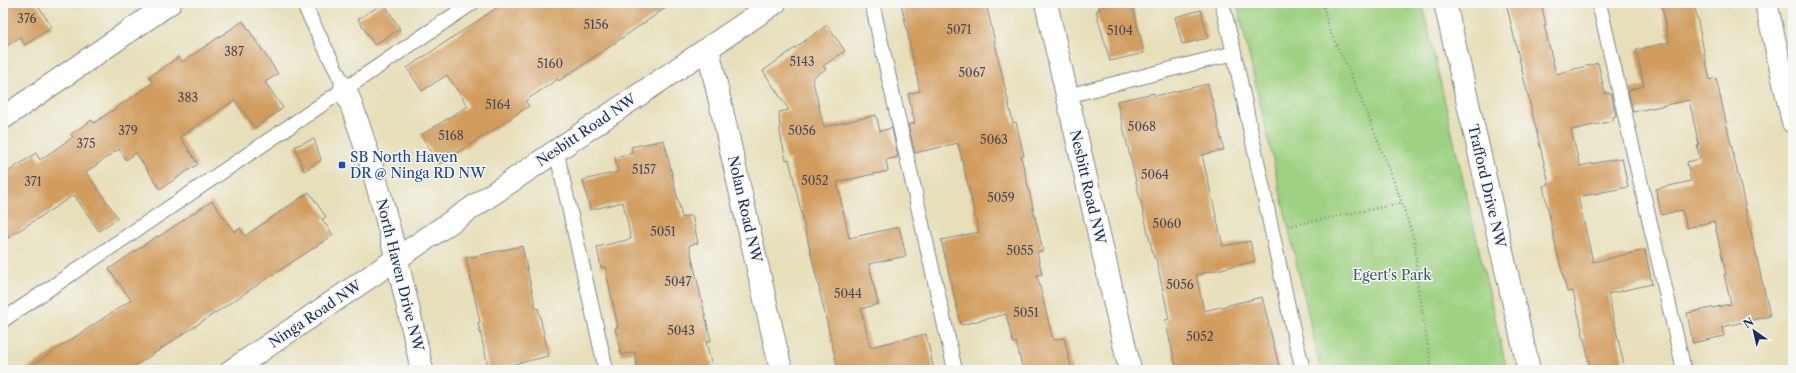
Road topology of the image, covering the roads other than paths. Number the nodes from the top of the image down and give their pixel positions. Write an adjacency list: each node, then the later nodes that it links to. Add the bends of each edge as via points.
1 (170, 3): 15 (street)
2 (303, 3): 13 (lane, North Haven Drive NW)
3 (472, 3): 13 (lane)
4 (775, 3): 11 (street, Nesbitt Road NW)
5 (872, 3): 24 (lane)
6 (1046, 3): 14 (street, Nesbitt Road NW)
7 (1222, 3): 12 (lane)
8 (1445, 3): 27 (street, Trafford Drive NW)
9 (1599, 3): 28 (lane)
10 (1766, 3): 16 (street)
11 (708, 49): 17 (street, Nesbitt Road NW); 23 (street, Nolan Road NW)
12 (1234, 53): 14 (lane); 26 (lane)
13 (345, 88): 18 (street, North Haven Drive NW, via 378,183); 19 (lane)
14 (1067, 96): 25 (street, Nesbitt Road NW)
15 (3, 118)
16 (1793, 122)
17 (556, 150): 18 (street, Nesbitt Road NW); 22 (lane)
18 (397, 258): 20 (street, Ninga Road NW); 21 (street, North Haven Drive NW)
19 (3, 320)
20 (233, 370)
21 (422, 370)
22 (606, 370)
23 (781, 370)
24 (954, 370)
25 (1130, 370)
26 (1303, 370)
27 (1529, 370)
28 (1684, 370)

